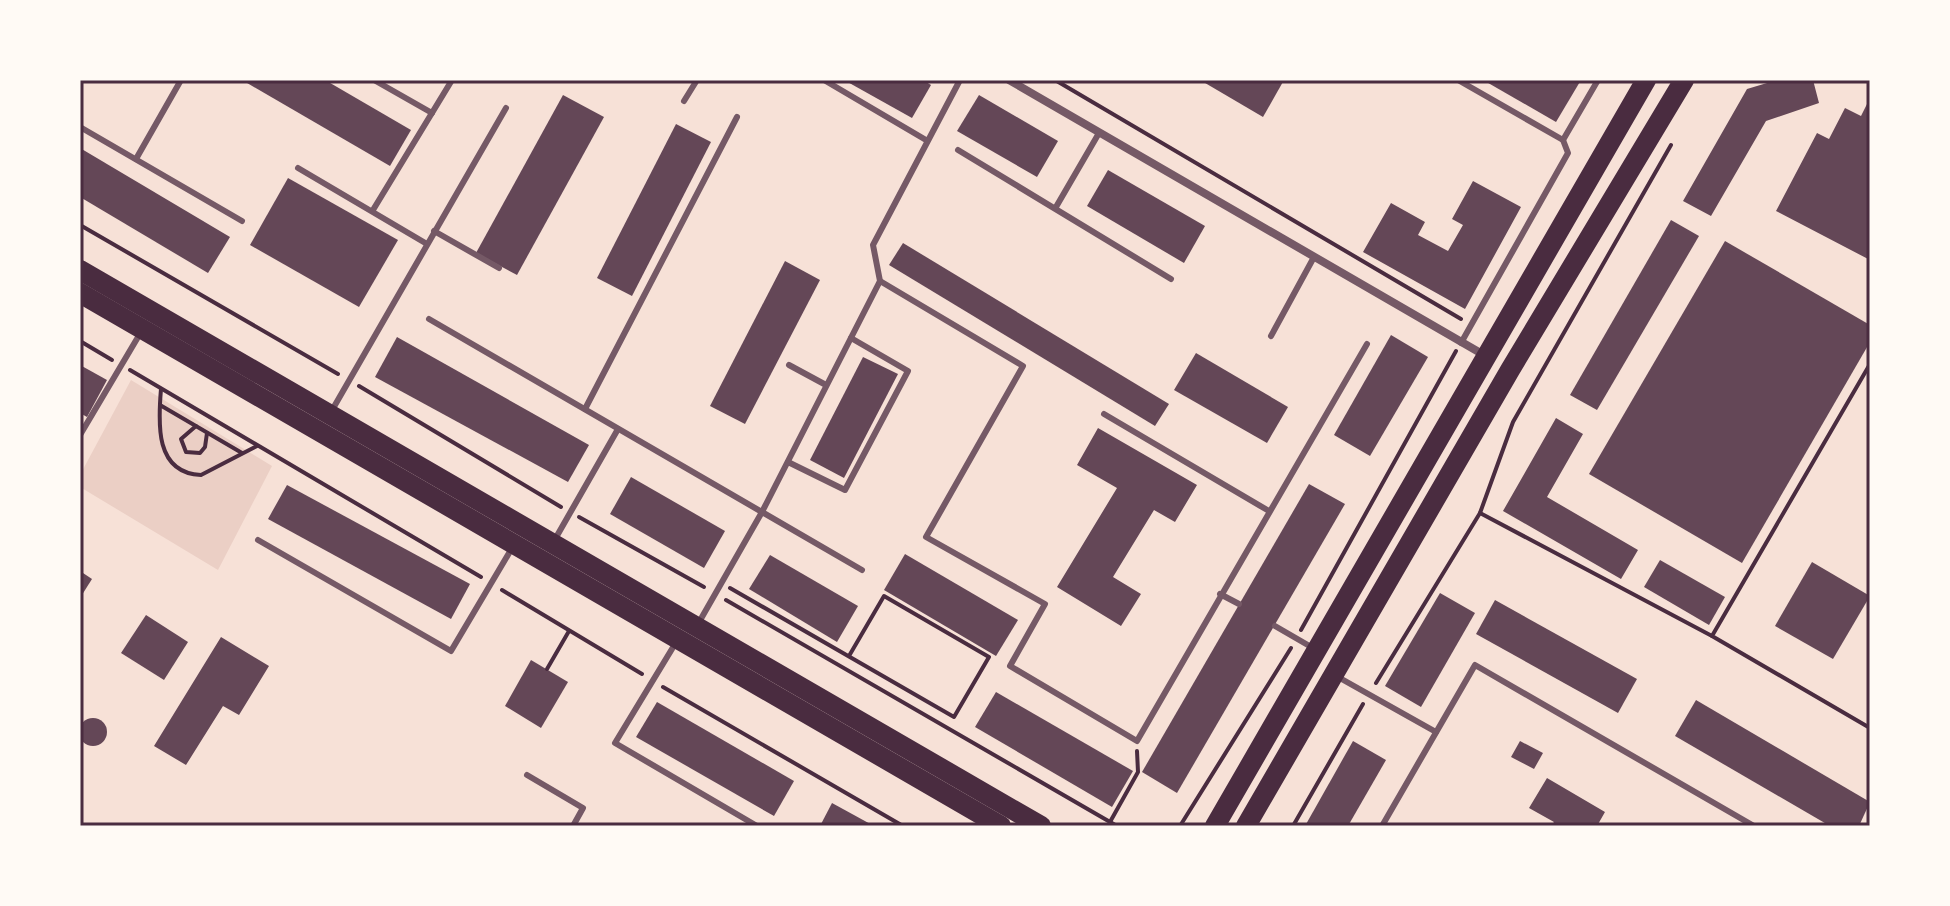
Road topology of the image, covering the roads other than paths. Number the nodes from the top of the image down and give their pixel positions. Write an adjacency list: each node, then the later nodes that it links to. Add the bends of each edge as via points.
1 (181, 80): 21 (lane)
2 (374, 80): 14 (lane)
3 (452, 80): 14 (lane)
4 (697, 80): 12 (lane)
5 (824, 80): 18 (lane)
6 (960, 80): 18 (lane)
7 (1009, 80): 17 (street)
8 (1458, 80): 19 (lane)
9 (1598, 80): 19 (lane)
10 (1646, 80): 40 (main road)
11 (1684, 80): 42 (main road)
12 (684, 101)
13 (506, 108): 26 (lane)
14 (432, 113): 24 (lane)
15 (737, 117): 44 (lane)
16 (80, 127): 21 (lane)
17 (1099, 133): 23 (lane); 28 (street)
18 (926, 140): 32 (lane, via 873,245)
19 (1563, 140): 38 (lane, via 1568,153)
20 (958, 150): 23 (lane)
21 (136, 159): 25 (lane)
22 (298, 168): 24 (lane)
23 (1056, 207): 31 (lane)
24 (373, 210): 27 (lane)
25 (242, 221)
26 (434, 231): 27 (lane); 29 (lane)
27 (427, 244): 46 (lane)
28 (1314, 257): 36 (lane); 38 (street)
29 (499, 268)
30 (80, 270): 46 (main road)
31 (1171, 279)
32 (880, 281): 37 (lane); 56 (lane, via 1023,366 926,537 1045,604 1010,666 1137,741)
33 (80, 293): 35 (main road)
34 (429, 319): 44 (lane)
35 (143, 329): 48 (lane); 54 (main road)
36 (1271, 336)
37 (851, 338): 43 (lane); 49 (lane, via 908,371 845,490)
38 (1461, 343): 40 (street)
39 (1367, 344): 50 (lane)
40 (1488, 357): 42 (main road); 61 (main road)
41 (789, 365): 43 (lane)
42 (1510, 370): 62 (main road)
43 (826, 385): 49 (lane)
44 (585, 409): 47 (lane)
45 (1104, 414): 50 (lane)
46 (329, 415): 53 (main road)
47 (618, 429): 51 (lane); 53 (lane)
48 (80, 435)
49 (788, 462): 51 (lane)
50 (1269, 511): 56 (lane)
51 (762, 512): 55 (lane); 59 (lane)
52 (258, 540): 54 (lane, via 451,651)
53 (552, 544): 59 (main road)
54 (514, 545): 60 (main road)
55 (862, 570)
56 (1220, 594): 57 (lane)
57 (1239, 604)
58 (1275, 626): 61 (lane)
59 (697, 627): 68 (main road)
60 (678, 639): 66 (lane, via 615,743); 67 (main road)
61 (1317, 651): 69 (main road)
62 (1333, 675): 63 (lane); 70 (main road)
63 (1436, 732): 71 (lane); 72 (lane, via 1475,665)
64 (527, 775): 65 (lane, via 583,808)
65 (573, 826)
66 (757, 826)
67 (1001, 826)
68 (1041, 826)
69 (1215, 826)
70 (1246, 826)
71 (1382, 826)
72 (1754, 826)

